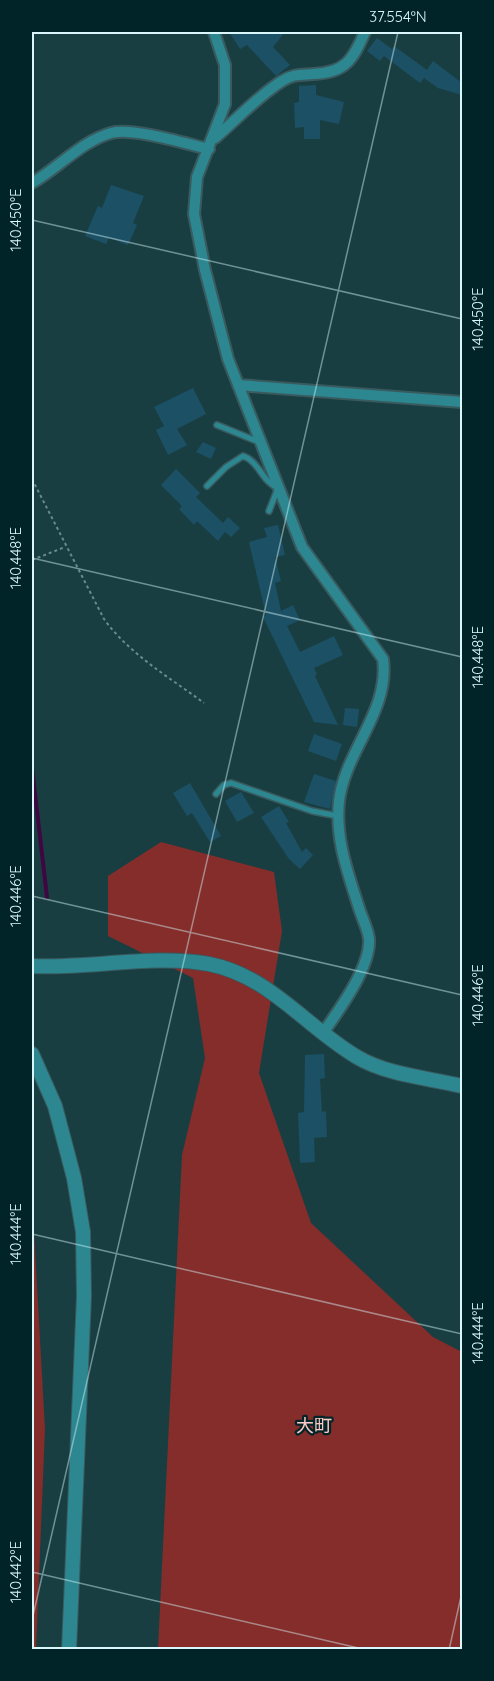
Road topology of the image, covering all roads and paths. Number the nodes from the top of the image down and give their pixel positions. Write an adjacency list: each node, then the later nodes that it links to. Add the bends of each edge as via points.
1 (214, 32): 3 (street, via 225,65 226,88 225,104)
2 (365, 32): 3 (street, via 355,55 341,70 287,78)
3 (210, 145): 4 (street, via 112,133); 5 (street, via 197,177 194,214 205,270)
4 (32, 183)
5 (238, 385): 6 (street); 8 (street)
6 (462, 402)
7 (217, 425): 8 (lane)
8 (260, 442): 11 (street)
9 (32, 479): 13 (path)
10 (207, 486): 11 (lane, via 243,456 250,459 268,484)
11 (278, 488): 12 (lane); 17 (street, via 302,547 383,659 382,693 349,769 339,800)
12 (269, 511)
13 (66, 547): 14 (path); 15 (path, via 113,632)
14 (32, 560)
15 (204, 703)
16 (216, 794): 17 (lane, via 231,783 312,811)
17 (339, 816): 19 (street, via 343,858 369,940 359,977)
18 (32, 966): 19 (street, via 174,960 209,964 242,975 279,995)
19 (323, 1033): 21 (street, via 360,1059)
20 (32, 1054): 22 (street, via 55,1106 74,1178 82,1232 84,1296)
21 (462, 1086)
22 (69, 1650)

